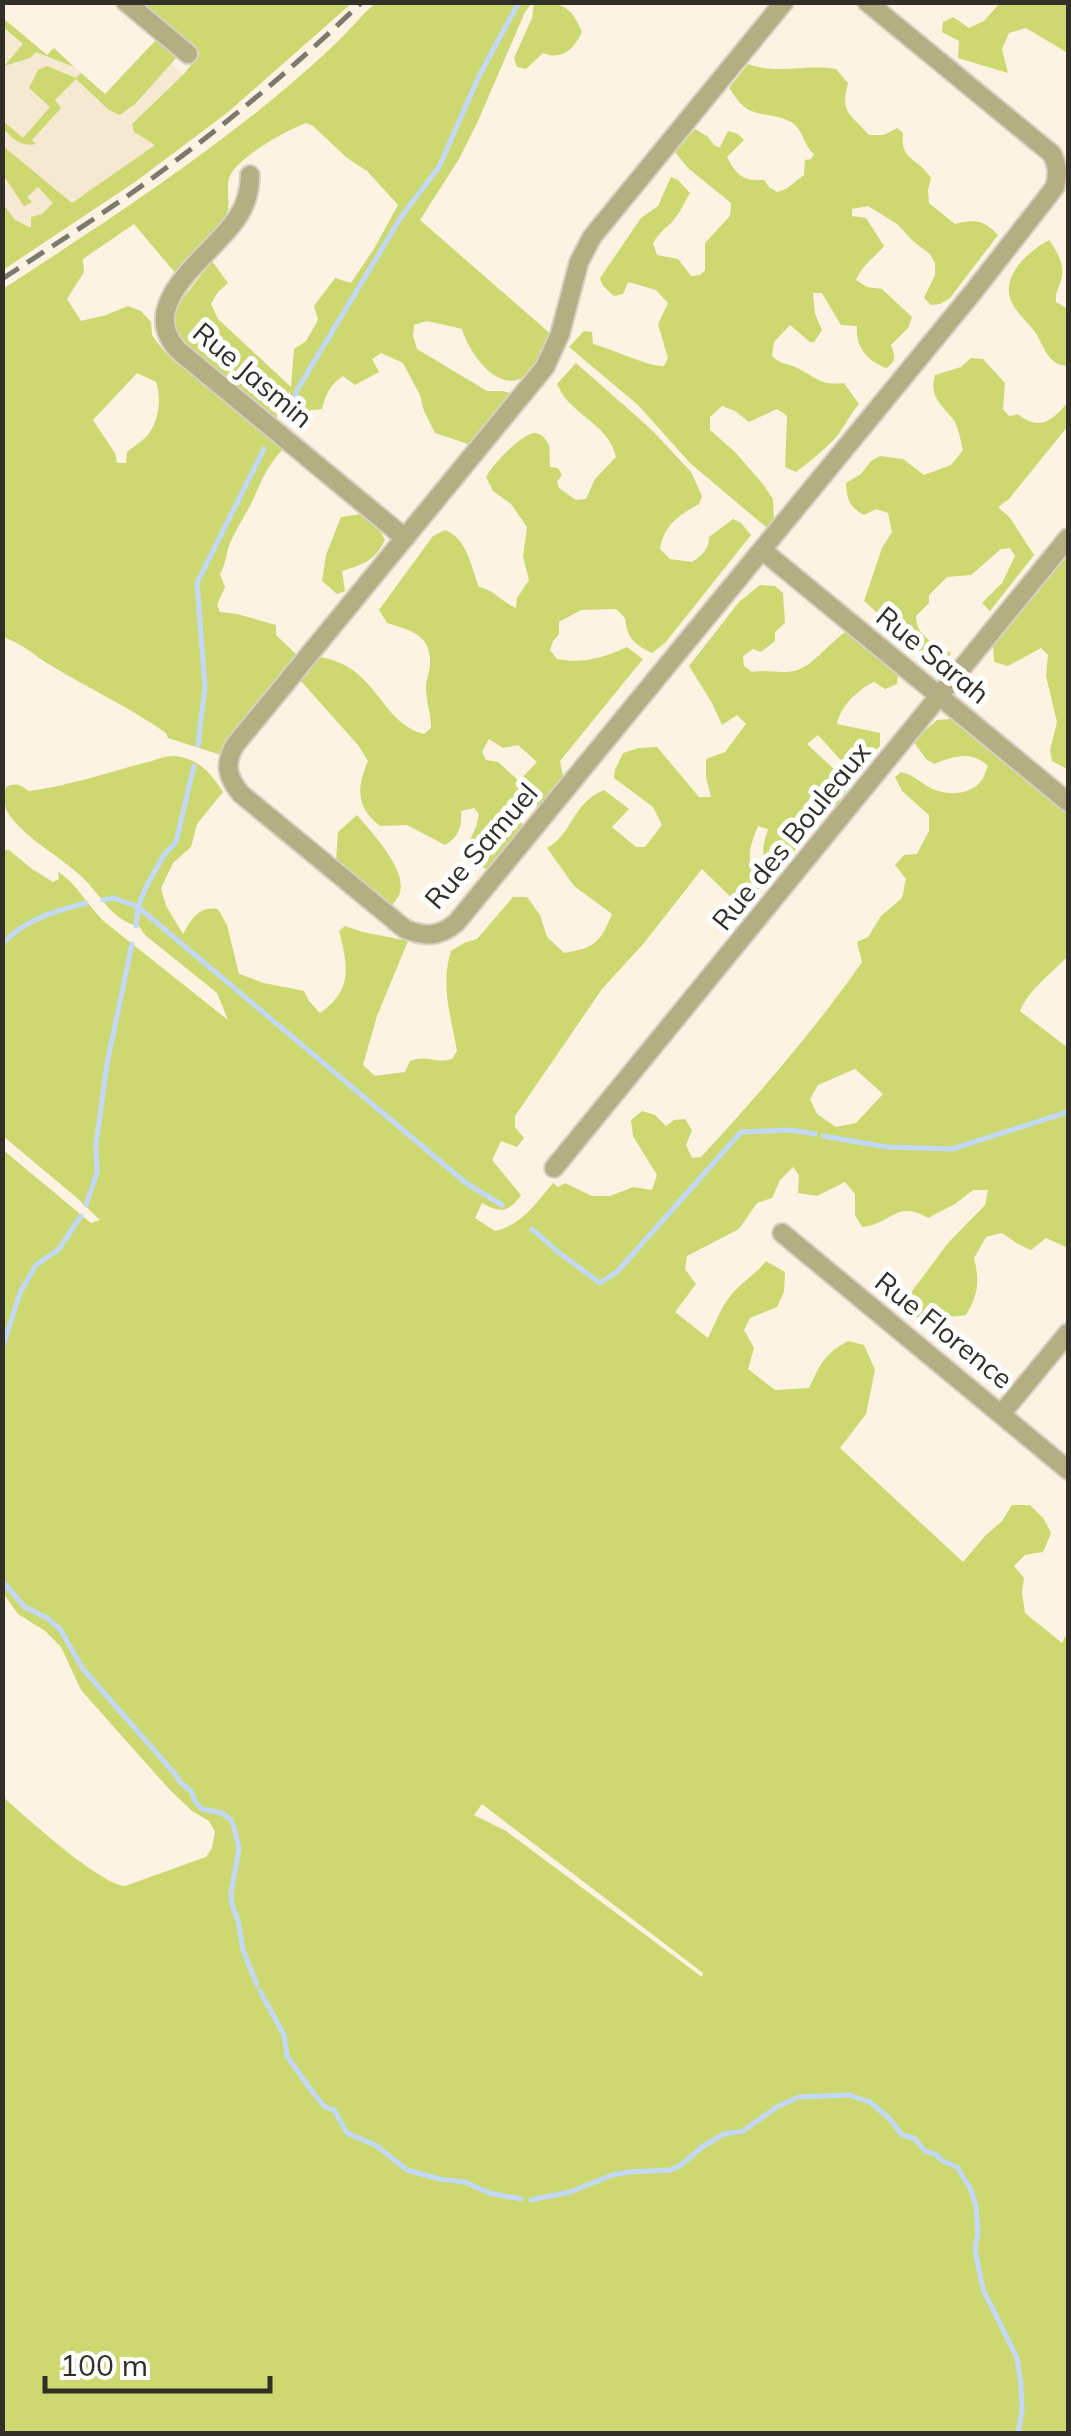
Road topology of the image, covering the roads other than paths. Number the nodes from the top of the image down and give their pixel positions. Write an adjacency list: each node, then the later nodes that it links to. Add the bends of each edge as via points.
1 (126, 2): 4 (street)
2 (784, 2): 6 (street, Rue Samuel, via 592,237 545,366)
3 (866, 2): 8 (street, Rue Samuel, via 1044,146 1058,176 1040,209)
4 (188, 54)
5 (250, 175): 6 (street, Rue Jasmin, via 239,216 172,294 164,330 179,351)
6 (404, 538): 8 (street, Rue Samuel, via 235,745 228,764 240,794 392,921 427,935 456,923)
7 (1068, 538): 9 (street, Rue des Bouleaux)
8 (762, 550): 9 (street, Rue Sarah)
9 (940, 697): 10 (street, Rue Sarah); 11 (street, Rue des Bouleaux)
10 (1068, 802)
11 (554, 1168)
12 (782, 1233): 14 (street, Rue Florence)
13 (1068, 1333): 14 (street)
14 (1002, 1413): 15 (street, Rue Florence)
15 (1068, 1470)

